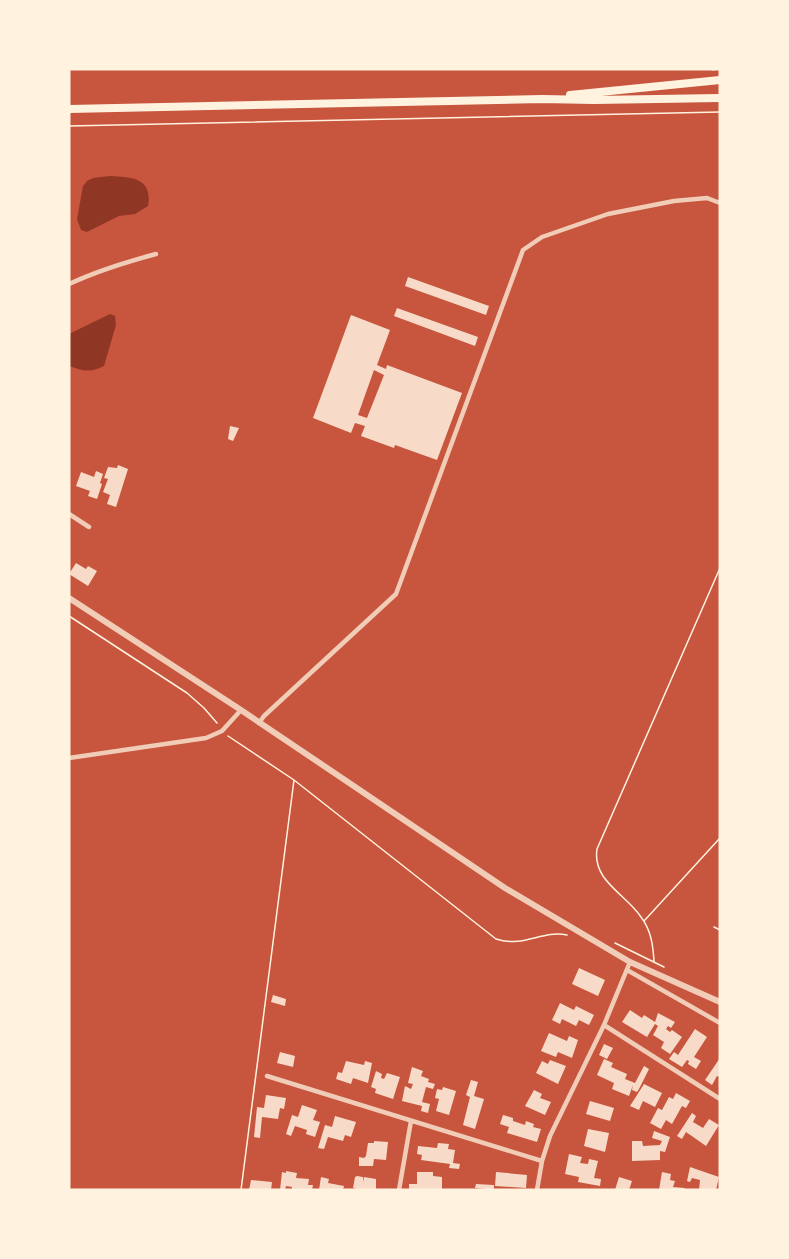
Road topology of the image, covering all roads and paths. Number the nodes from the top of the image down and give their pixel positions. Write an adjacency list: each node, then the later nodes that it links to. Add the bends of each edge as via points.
1 (720, 80): 3 (main road)
2 (720, 96): 3 (main road)
3 (542, 99): 4 (main road)
4 (69, 109)
5 (720, 112): 6 (path)
6 (69, 126)
7 (720, 203): 16 (street, via 707,198 674,201 608,214 542,237 523,250 396,594)
8 (156, 254): 9 (street)
9 (69, 284)
10 (69, 513): 11 (street)
11 (89, 527)
12 (720, 568): 21 (path, via 597,849 597,866 603,877)
13 (69, 598): 15 (street)
14 (69, 616): 17 (path, via 187,693)
15 (241, 710): 16 (street); 17 (street)
16 (259, 723): 26 (street, via 505,888)
17 (222, 731): 18 (street, via 190,742); 19 (path)
18 (69, 758)
19 (294, 780): 24 (path, via 496,939 516,943 554,934); 37 (path)
20 (720, 838): 21 (path)
21 (644, 921): 27 (path, via 653,942)
22 (714, 927): 23 (path)
23 (720, 930)
24 (571, 936)
25 (613, 941): 27 (path)
26 (630, 962): 28 (street); 30 (street)
27 (654, 962): 29 (path)
28 (627, 970): 31 (street); 32 (street)
29 (672, 971)
30 (720, 1002)
31 (720, 1023)
32 (604, 1025): 34 (street); 36 (street, via 550,1136)
33 (267, 1076): 35 (street)
34 (720, 1099)
35 (411, 1121): 36 (street); 38 (street)
36 (542, 1161): 39 (street)
37 (241, 1190)
38 (399, 1190)
39 (537, 1190)

